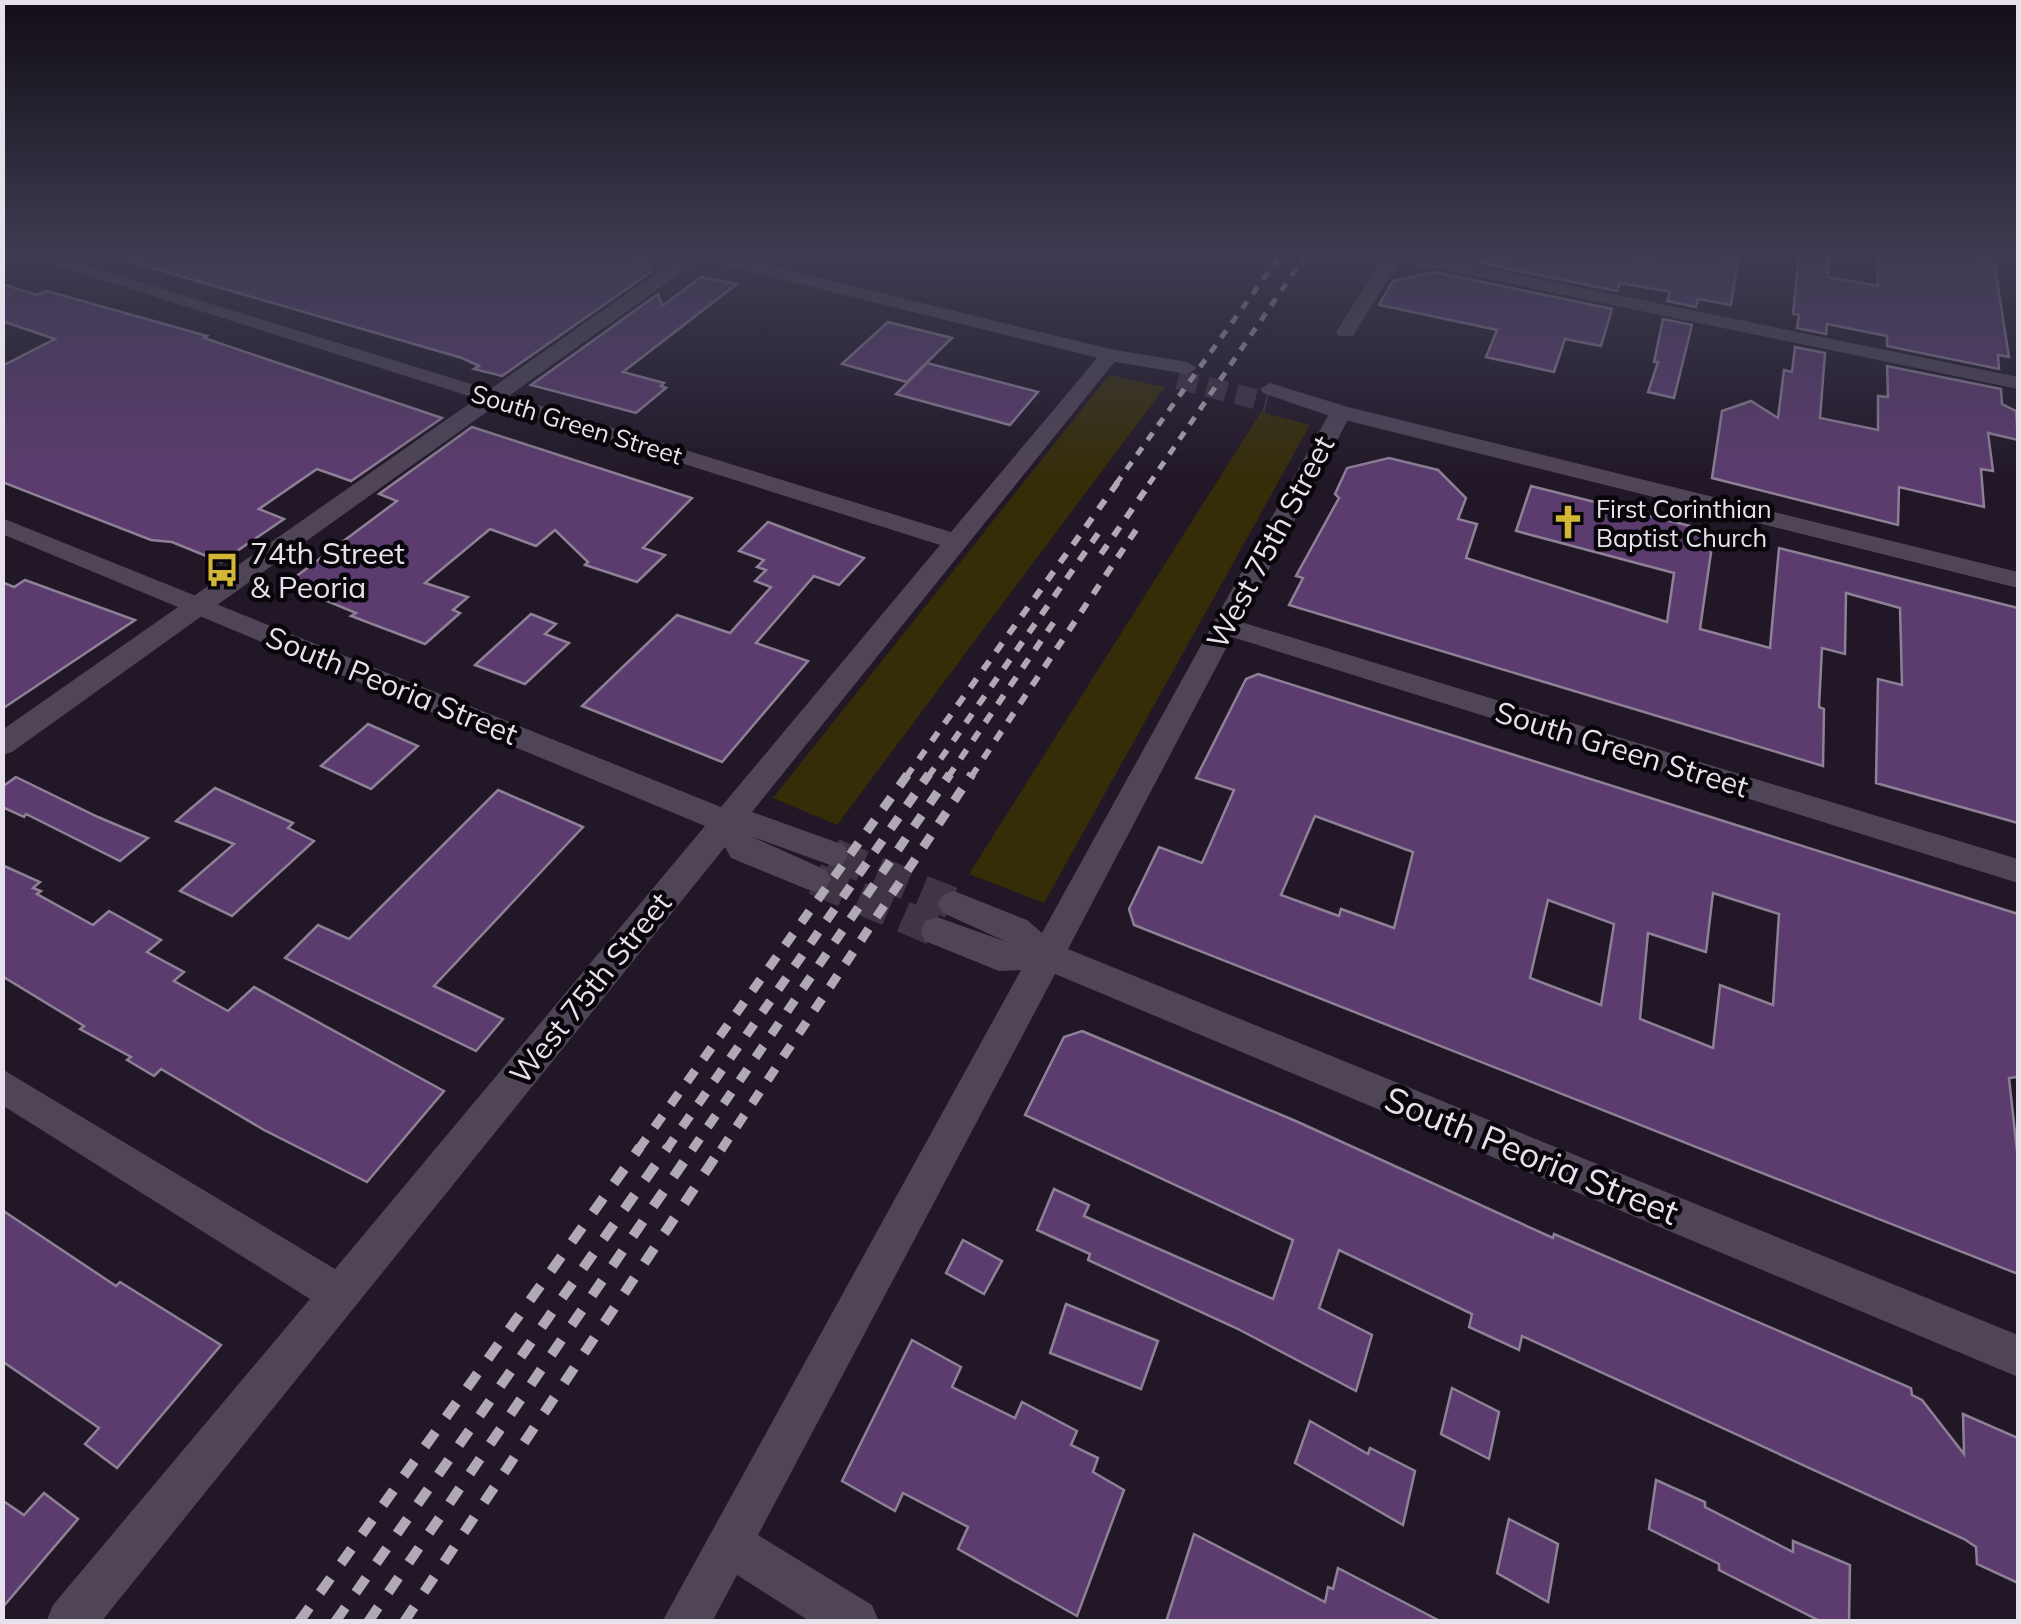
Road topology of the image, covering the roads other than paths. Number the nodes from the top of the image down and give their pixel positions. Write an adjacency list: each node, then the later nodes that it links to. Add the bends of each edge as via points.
1 (271, 329): 11 (street, South Green Street)
2 (590, 329): 11 (street)
3 (1004, 329): 7 (street)
4 (1348, 329): 6 (street)
5 (1756, 329): 9 (street)
6 (1346, 332)
7 (1110, 355): 8 (street, via 1134,368); 14 (street, West 75th Street)
8 (1183, 374)
9 (2018, 383)
10 (1269, 396): 12 (street)
11 (493, 398): 14 (street, South Green Street); 16 (street)
12 (1341, 412): 15 (street); 17 (street, West 75th Street)
13 (2, 525): 16 (street, South Peoria Street)
14 (956, 542): 19 (street, West 75th Street)
15 (2018, 580)
16 (199, 606): 18 (street); 19 (street, South Peoria Street)
17 (1225, 626): 21 (street, South Green Street); 23 (street, West 75th Street)
18 (2, 745)
19 (726, 822): 20 (street, South Peoria Street, via 742,849); 25 (street, West 75th Street)
20 (824, 866)
21 (2018, 871)
22 (945, 918): 23 (street, South Peoria Street, via 999,957)
23 (1046, 955): 26 (street, South Peoria Street); 27 (street, West 75th Street)
24 (2, 1085): 25 (street)
25 (339, 1294): 28 (street, West 75th Street)
26 (2018, 1356)
27 (728, 1543): 29 (street, West 75th Street); 30 (street)
28 (70, 1622)
29 (686, 1622)
30 (855, 1622)

